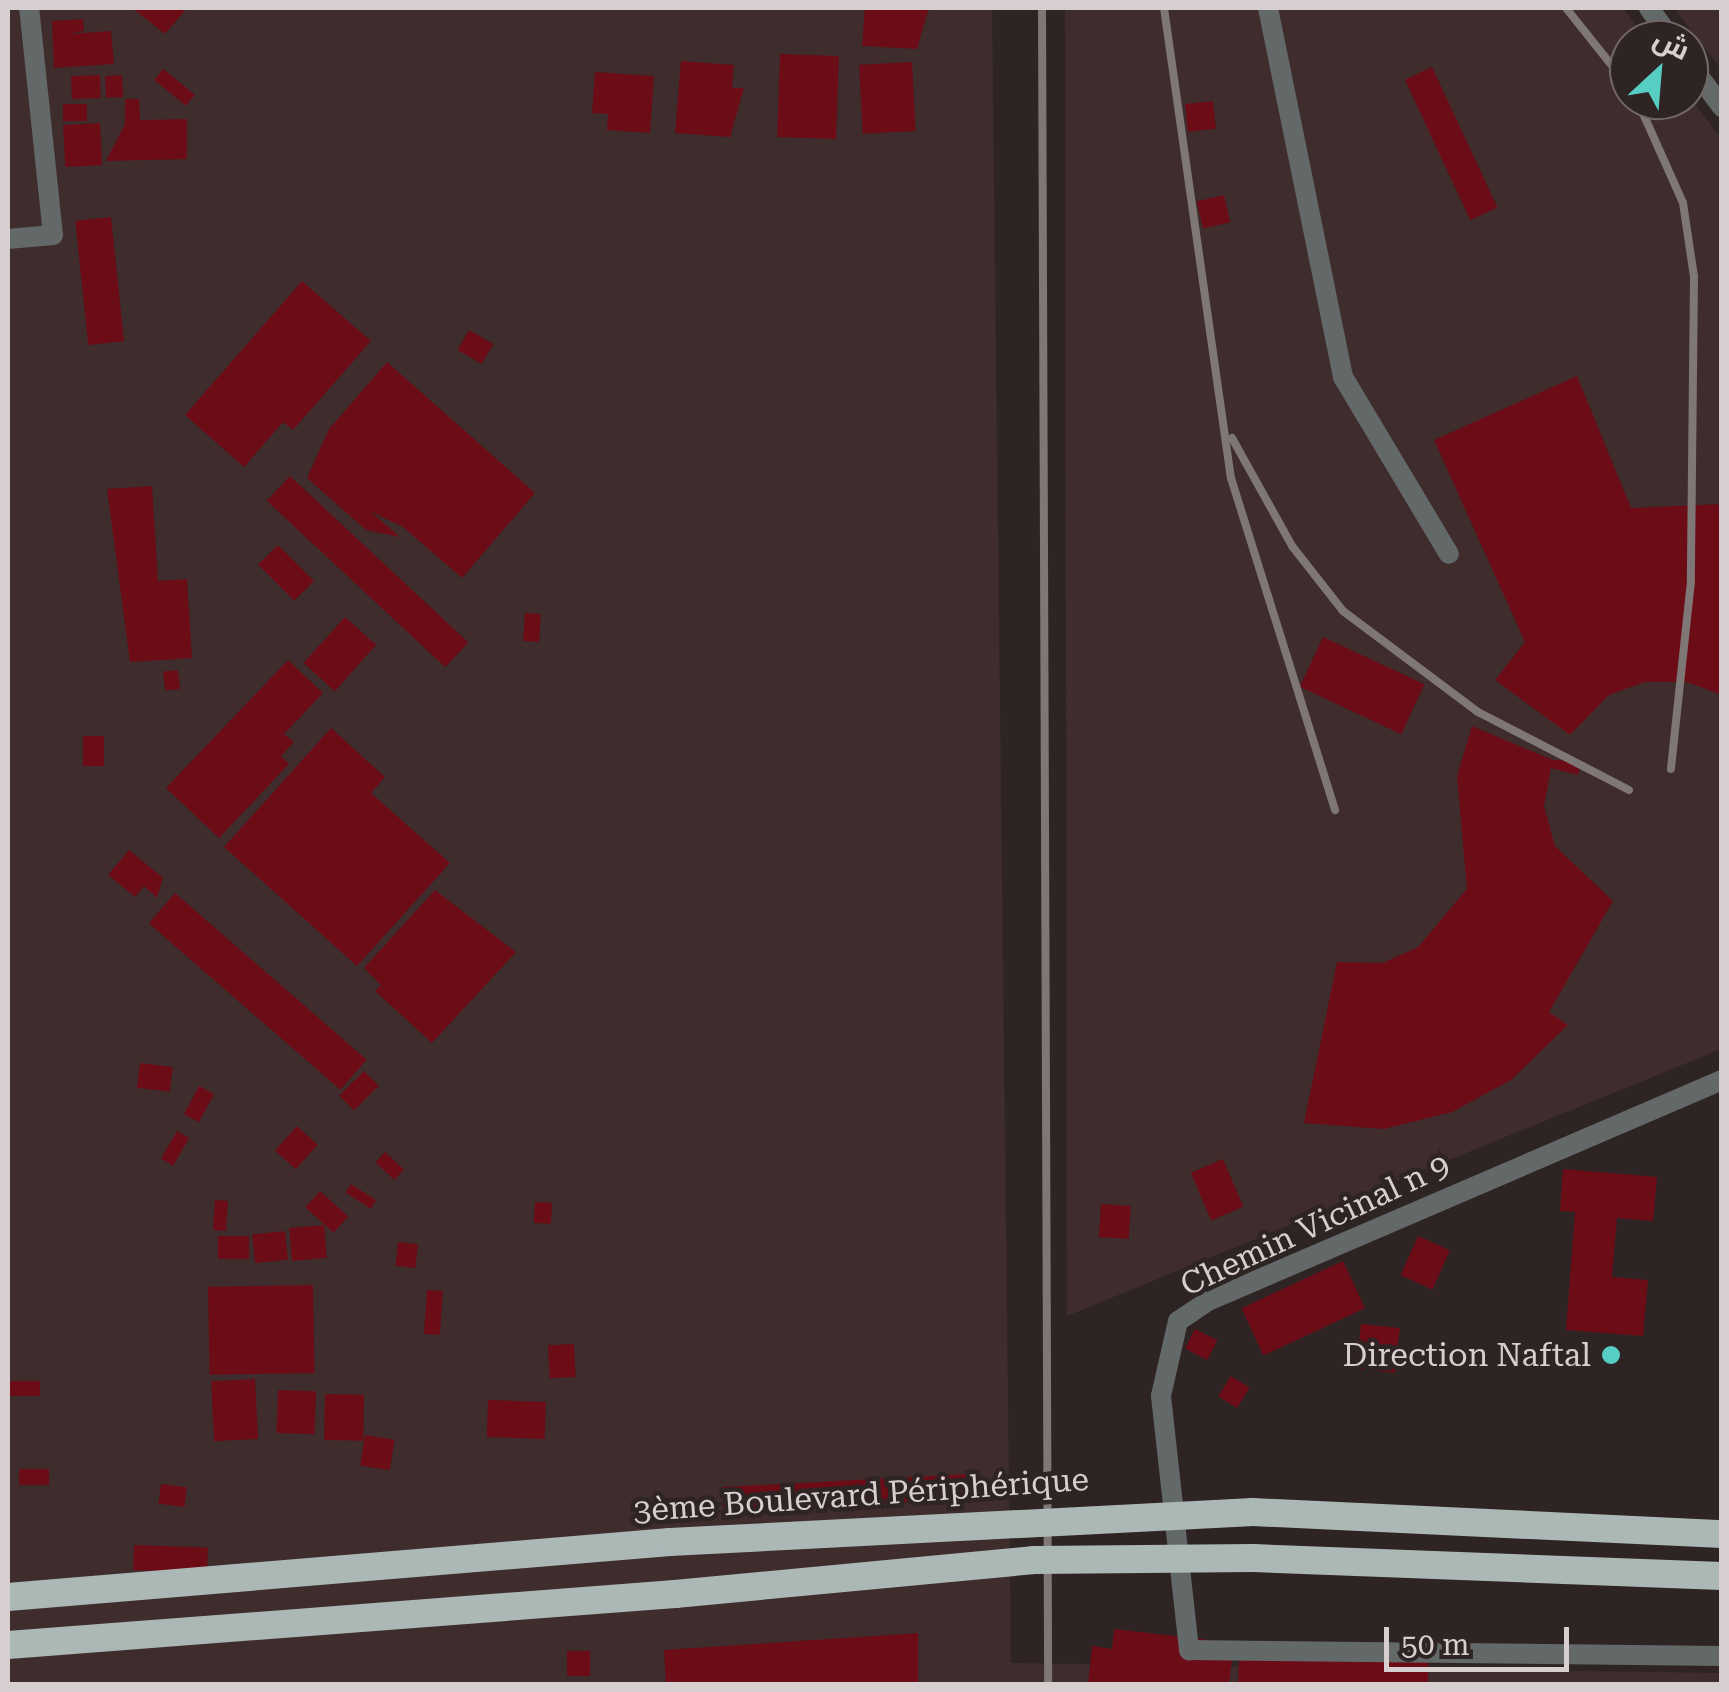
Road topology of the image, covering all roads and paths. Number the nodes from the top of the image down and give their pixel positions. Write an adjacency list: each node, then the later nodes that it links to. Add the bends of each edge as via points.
1 (29, 8): 3 (street, via 53,234)
2 (1268, 8): 4 (street, via 1344,377)
3 (8, 238)
4 (1450, 554)
5 (1722, 1080): 10 (street, Chemin Vicinal n 9, via 1208,1301 1178,1321 1161,1396 1190,1650)
6 (1722, 1534): 8 (highway, 3ème Boulevard Périphérique, bridge, via 1253,1512 670,1542)
7 (1722, 1576): 9 (highway, bridge, via 1252,1558 1034,1560)
8 (8, 1598)
9 (8, 1645)
10 (1722, 1656)

